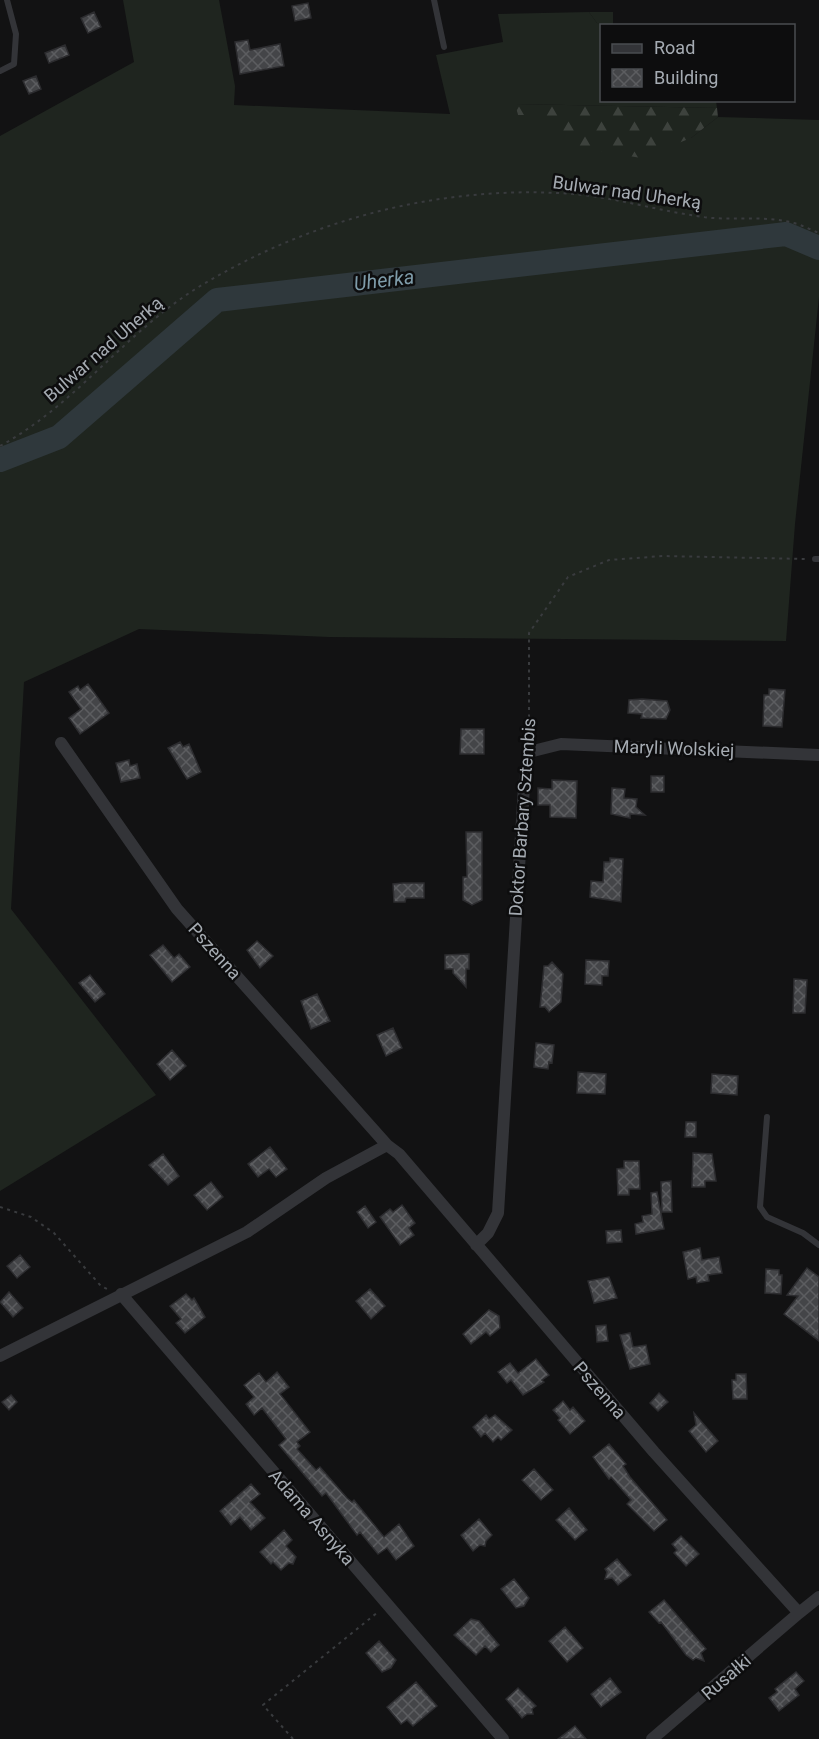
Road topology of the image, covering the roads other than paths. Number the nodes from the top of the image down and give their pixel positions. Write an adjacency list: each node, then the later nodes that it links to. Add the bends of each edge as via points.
1 (8, 0): 4 (lane, via 16,34 14,64)
2 (434, 0): 3 (lane)
3 (444, 47)
4 (0, 71)
5 (61, 743): 9 (street, Pszenna, via 177,909)
6 (529, 752): 7 (street, Maryli Wolskiej, via 561,744); 10 (street, Doktor Barbary Sztembis, via 522,809 498,1213 488,1233)
7 (819, 755)
8 (767, 1117): 11 (lane, via 760,1207 767,1217)
9 (387, 1145): 10 (street, Pszenna); 12 (street, via 326,1178 247,1232)
10 (476, 1245): 15 (street, Pszenna)
11 (819, 1245)
12 (121, 1294): 13 (street); 16 (street, Adama Asnyka)
13 (0, 1356)
14 (819, 1597): 15 (street)
15 (799, 1613): 17 (street, Rusałki)
16 (503, 1739)
17 (652, 1739)

